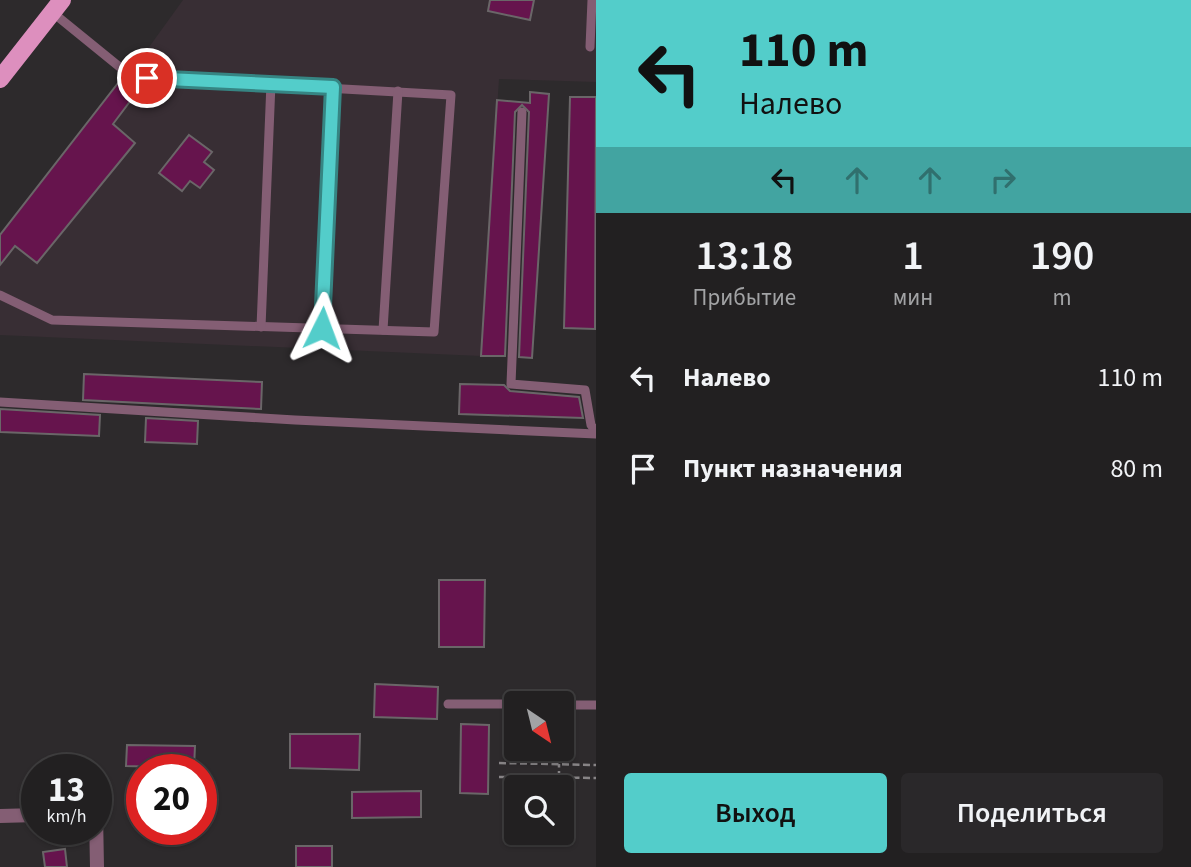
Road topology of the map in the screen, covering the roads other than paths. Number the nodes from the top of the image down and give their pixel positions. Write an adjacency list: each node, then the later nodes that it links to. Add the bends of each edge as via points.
1 (592, 0): 3 (lane)
2 (57, 6): 4 (main road); 5 (lane, via 127,73 147,78)
3 (590, 47)
4 (0, 79)
5 (271, 83): 6 (lane); 10 (lane)
6 (333, 87): 7 (lane); 11 (lane)
7 (398, 91): 12 (lane); 12 (lane, via 451,95 434,332)
8 (522, 112): 14 (lane, via 510,384 585,390)
9 (0, 295): 10 (lane, via 52,320)
10 (261, 327): 11 (lane)
11 (322, 328): 12 (lane)
12 (383, 330)
13 (0, 402): 14 (lane)
14 (596, 433)
15 (449, 704): 16 (lane)
16 (504, 704)
17 (574, 705): 18 (lane)
18 (596, 705)
19 (21, 815): 20 (street)
20 (0, 816)
21 (97, 845): 22 (street)
22 (97, 867)

